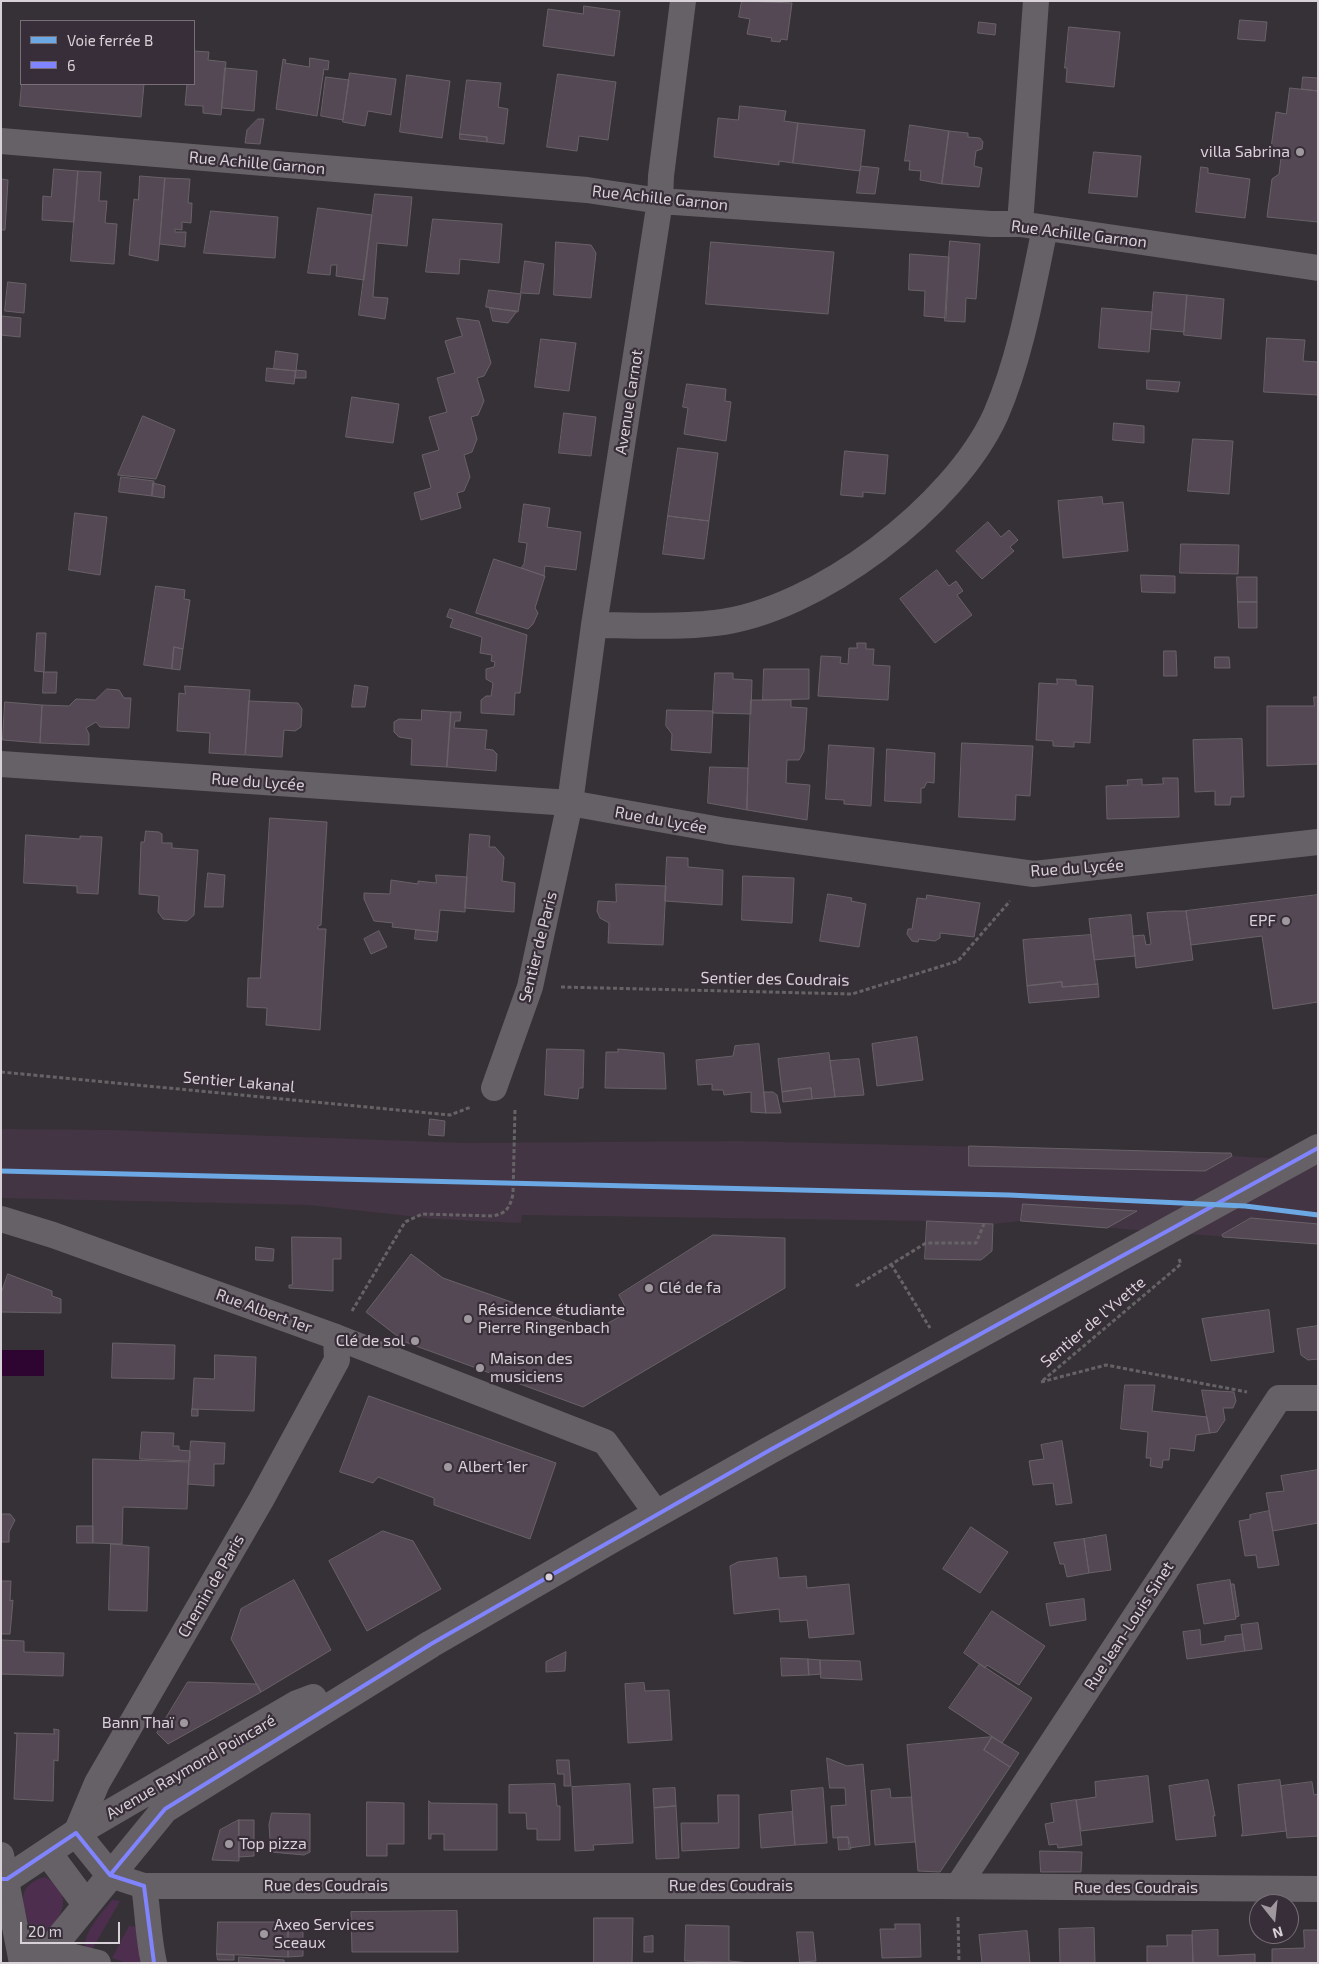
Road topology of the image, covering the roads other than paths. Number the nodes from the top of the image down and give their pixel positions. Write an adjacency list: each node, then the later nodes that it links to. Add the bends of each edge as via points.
1 (684, 1): 4 (street, Avenue Carnot)
2 (1036, 1): 5 (street)
3 (1, 141): 4 (street, Rue Achille Garnon, via 587,190)
4 (660, 200): 5 (street, Rue Achille Garnon); 8 (street, Avenue Carnot)
5 (1020, 224): 6 (street, Rue Achille Garnon)
6 (1045, 228): 7 (street, Rue Achille Garnon); 8 (street, via 1010,379 995,415 978,448 931,502 885,546 829,581 769,611 716,623)
7 (1318, 268)
8 (594, 626): 10 (street, Avenue Carnot)
9 (1, 764): 10 (street, Rue du Lycée)
10 (570, 803): 11 (street, Rue du Lycée, via 726,831 1034,874); 12 (street, Sentier de Paris, via 530,987)
11 (1318, 842)
12 (494, 1088)
13 (1318, 1148): 17 (street, Avenue Raymond Poincaré)
14 (1, 1219): 15 (street, Rue Albert 1er)
15 (336, 1337): 17 (street, Rue Albert 1er, via 605,1442); 19 (street, Chemin de Paris, via 337,1360 261,1500)
16 (1318, 1398): 26 (street, Rue Jean-Louis Sinet, via 1279,1398)
17 (657, 1514): 18 (street, Avenue Raymond Poincaré)
18 (384, 1673): 20 (street, Avenue Raymond Poincaré, via 297,1704); 23 (street, Avenue Raymond Poincaré, via 165,1809)
19 (97, 1783): 20 (street, via 109,1798); 21 (street, Chemin de Paris)
20 (127, 1803): 21 (street, Avenue Raymond Poincaré)
21 (76, 1834): 22 (street, Avenue Raymond Poincaré); 23 (street)
22 (48, 1853): 24 (street, Avenue Raymond Poincaré); 28 (street)
23 (110, 1875): 25 (street, Rue des Coudrais); 28 (street, Avenue Raymond Poincaré)
24 (3, 1876): 29 (street)
25 (144, 1886): 26 (street, Rue des Coudrais); 33 (street)
26 (958, 1886): 27 (street, Rue des Coudrais)
27 (1318, 1890)
28 (86, 1904): 30 (street, Avenue Raymond Poincaré)
29 (17, 1934): 30 (street, via 27,1946); 31 (street)
30 (44, 1957): 32 (street)
31 (22, 1963)
32 (98, 1963)
33 (154, 1963)

